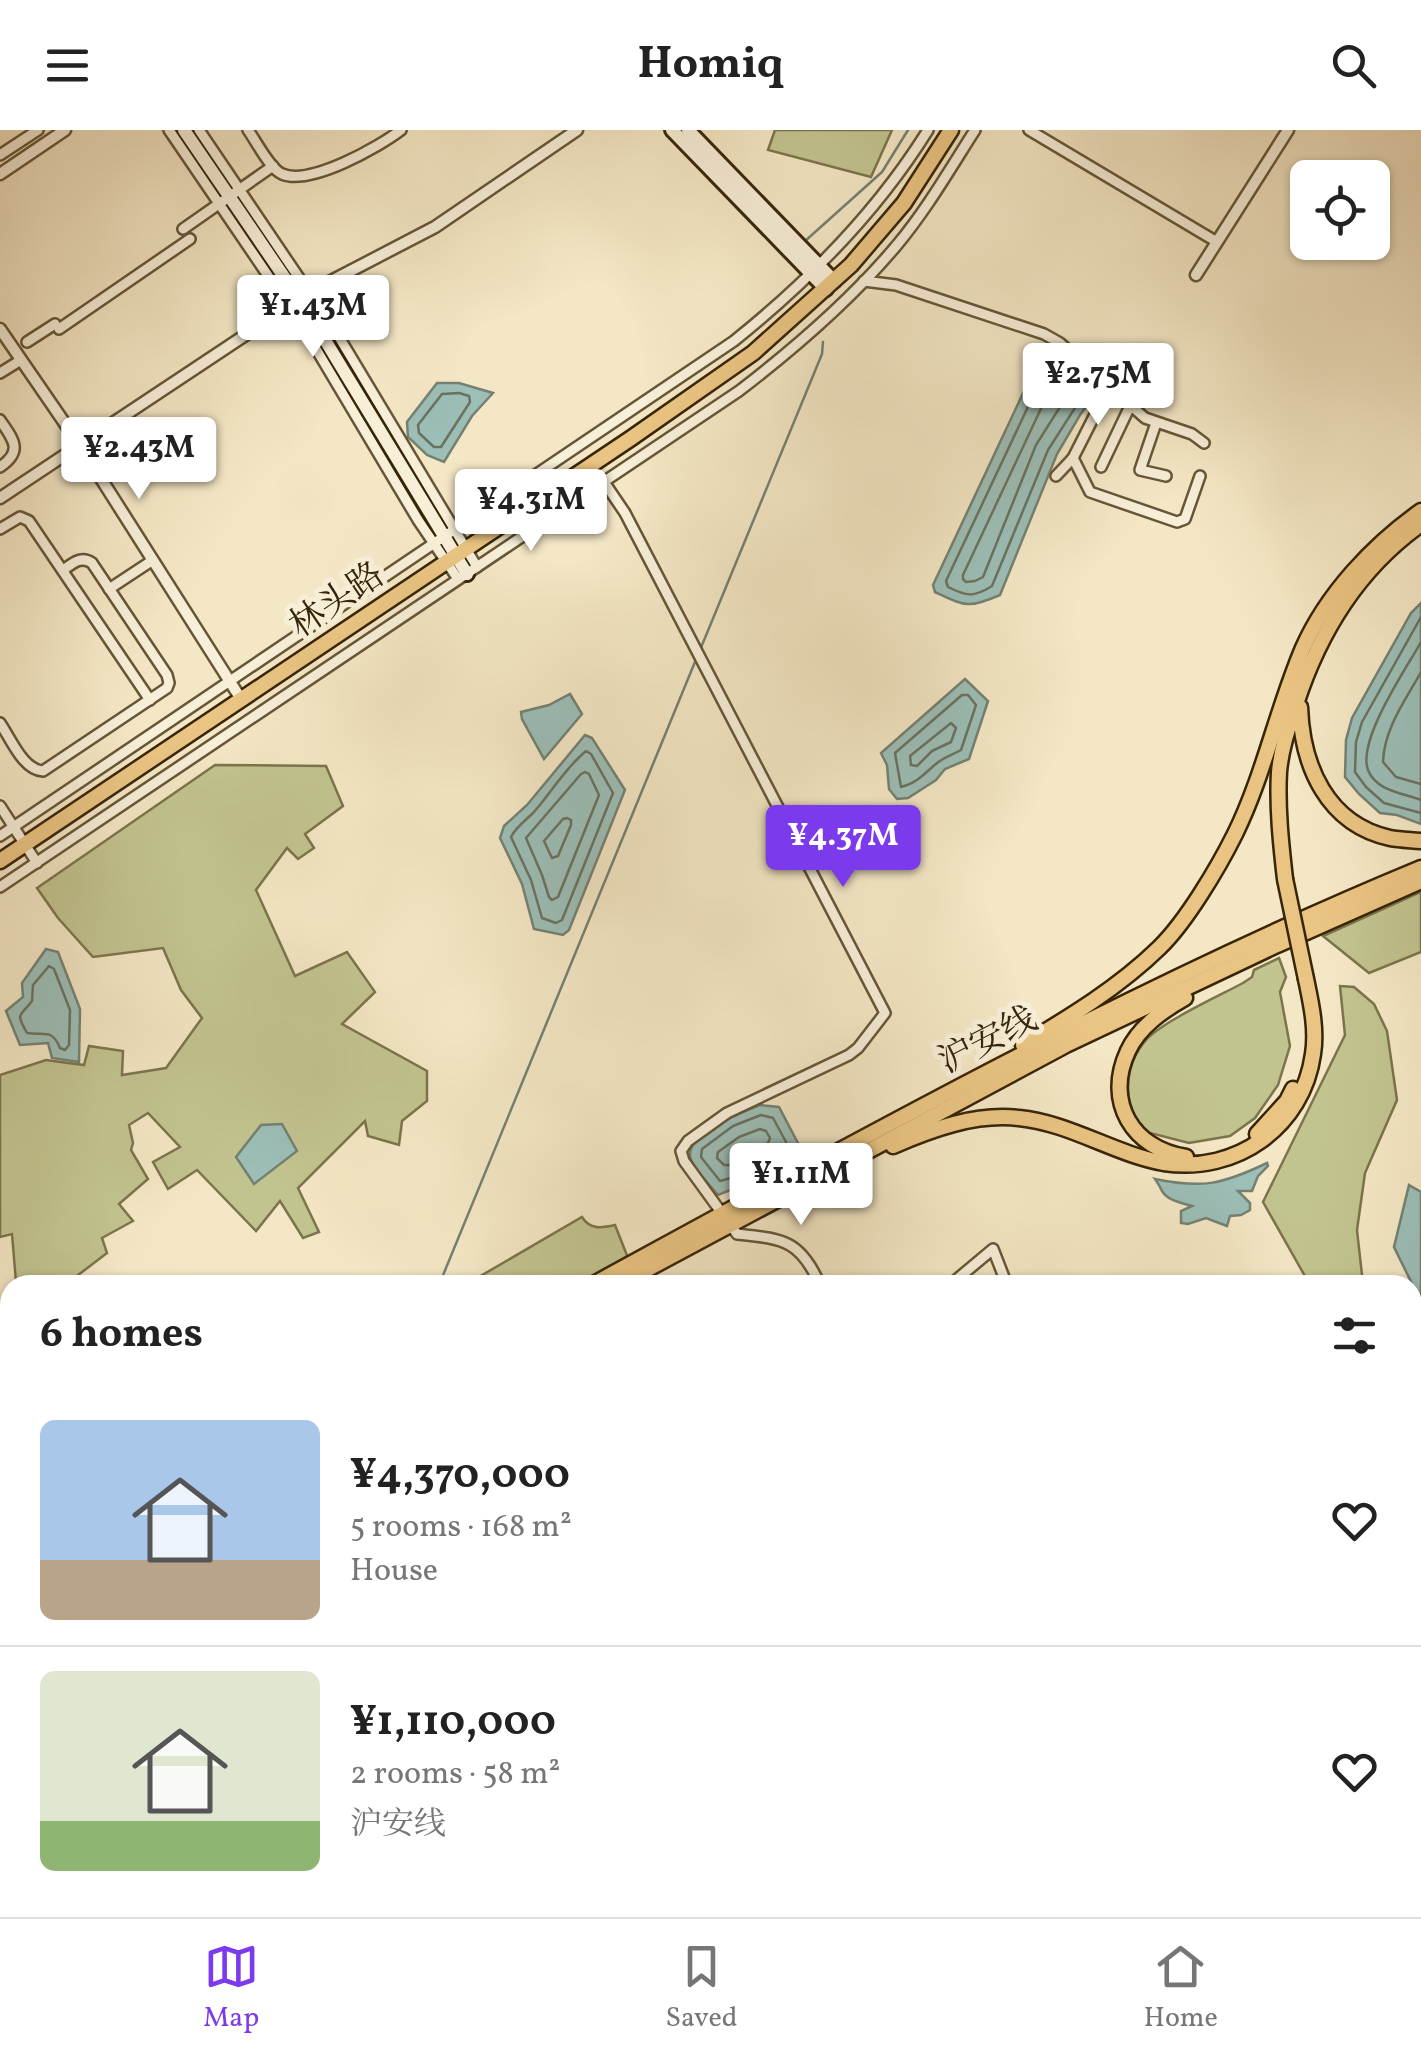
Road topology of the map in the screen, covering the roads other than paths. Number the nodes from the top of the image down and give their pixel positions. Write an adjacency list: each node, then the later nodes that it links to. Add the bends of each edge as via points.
1 (38, 130): 16 (street)
2 (65, 130): 18 (street)
3 (169, 130): 27 (street)
4 (184, 130): 19 (main road)
5 (200, 130): 27 (street)
6 (248, 130): 17 (street)
7 (401, 130): 17 (street, via 308,175 282,174)
8 (577, 130): 27 (street, via 434,227)
9 (672, 130): 23 (main road)
10 (688, 130): 23 (main road)
11 (928, 130): 23 (street, via 884,194)
12 (952, 130): 26 (main road, 林头路, via 904,203)
13 (974, 130): 25 (street, via 928,205)
14 (1029, 130): 22 (street)
15 (1288, 130): 22 (street)
16 (0, 155)
17 (273, 166): 19 (street)
18 (0, 174)
19 (230, 198): 20 (street); 27 (main road)
20 (184, 229)
21 (190, 239): 29 (street)
22 (1217, 242): 24 (street)
23 (815, 269): 26 (main road); 49 (street, via 734,340)
24 (1196, 275)
25 (864, 281): 32 (street, via 896,284 1044,334); 44 (street, via 768,370)
26 (830, 285): 50 (main road, 林头路, via 702,390)
27 (299, 299): 37 (street); 49 (main road)
28 (0, 329): 30 (street)
29 (28, 342)
30 (21, 360): 31 (street); 37 (street)
31 (0, 373)
32 (1109, 386): 33 (street); 38 (street)
33 (1130, 406): 35 (street); 40 (street)
34 (0, 420): 39 (street, via 15,448)
35 (1156, 423): 36 (street); 42 (street, via 1140,470)
36 (1204, 443)
37 (79, 444): 45 (street); 51 (street)
38 (1073, 458): 41 (street); 43 (street, via 1090,492 1177,522 1185,519)
39 (0, 467)
40 (1100, 467)
41 (1056, 476)
42 (1166, 476)
43 (1200, 476)
44 (604, 482): 53 (street); 75 (street, via 885,1013 849,1055 727,1113 688,1141 684,1161)
45 (0, 498)
46 (1421, 510): 55 (main road, via 1376,548 1318,620)
47 (1421, 524): 55 (main road, via 1345,600)
48 (0, 529): 52 (street, via 25,518)
49 (444, 537): 50 (main road); 56 (street)
50 (456, 555): 53 (main road); 57 (main road, 林头路)
51 (152, 560): 54 (street); 56 (street)
52 (62, 570): 54 (street, via 88,560); 58 (street)
53 (467, 573): 66 (street)
54 (110, 590): 58 (street, via 168,679 167,688)
55 (1298, 678): 63 (main road, via 1302,742 1330,801 1356,824); 72 (main road, bridge, via 1280,771 1281,880); 73 (main road, via 1235,834 1162,946 1073,1015)
56 (230, 681): 57 (street); 61 (street)
57 (241, 699): 64 (main road, 林头路)
58 (150, 700): 59 (street, via 38,772)
59 (0, 723)
60 (0, 806): 61 (street)
61 (13, 827): 62 (street); 64 (street)
62 (0, 836)
63 (1421, 841)
64 (25, 844): 65 (main road, 林头路); 66 (street)
65 (3, 853)
66 (36, 863): 70 (street)
67 (1421, 868): 73 (main road, 沪安线, via 1228,953)
68 (0, 872): 70 (street)
69 (1421, 881): 71 (main road, 沪安线)
70 (4, 885)
71 (1277, 945): 72 (main road, via 1164,1010 1128,1049 1119,1094 1145,1142 1165,1153 1203,1156 1228,1151 1268,1124 1287,1101 1305,1050); 74 (main road, 沪安线, via 1066,1045)
72 (1302, 979): 74 (main road, via 1313,1021 1306,1084 1276,1130 1232,1157 1207,1164 1162,1162 1060,1125 976,1119 902,1142)
73 (915, 1109): 75 (main road, 沪安线)
74 (766, 1204): 75 (main road, 沪安线)
75 (726, 1219): 76 (main road, 沪安线); 77 (main road, 沪安线); 78 (street, via 737,1234 788,1242)
76 (612, 1275)
77 (634, 1275)
78 (815, 1275)
79 (962, 1275): 80 (street, via 993,1249)
80 (1003, 1275)

